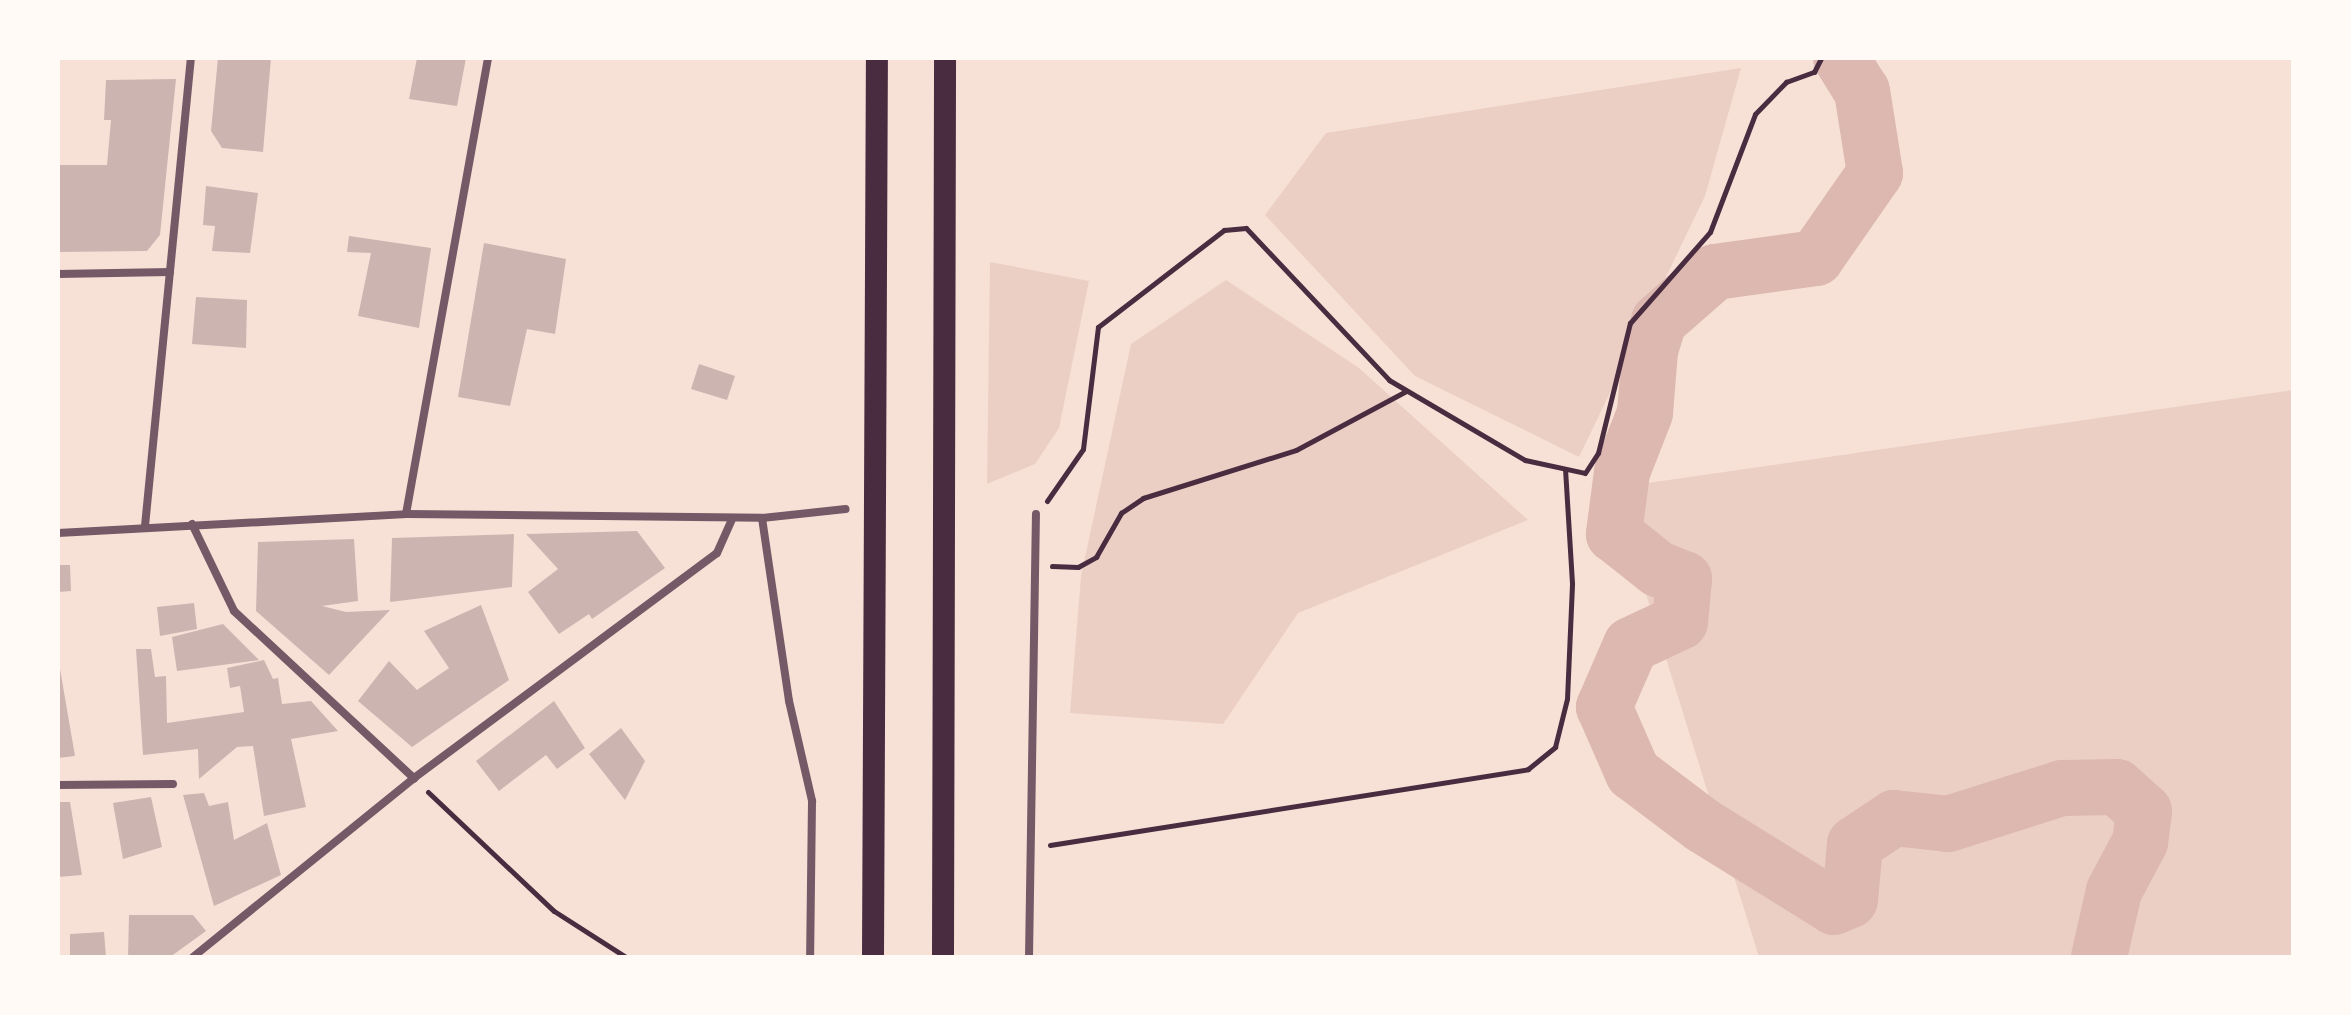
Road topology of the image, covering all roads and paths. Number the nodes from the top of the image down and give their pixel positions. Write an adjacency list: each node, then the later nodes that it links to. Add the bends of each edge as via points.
1 (191, 58): 6 (street)
2 (488, 58): 11 (street)
3 (877, 58): 26 (highway)
4 (945, 58): 27 (highway)
5 (1821, 58): 9 (path, via 1814,72 1786,82 1755,114 1710,232 1630,323 1598,453 1585,473)
6 (170, 272): 7 (street); 16 (street)
7 (58, 274)
8 (1406, 391): 9 (path, via 1525,460); 12 (path, via 1389,380 1246,228 1224,230 1098,327 1083,449); 18 (path, via 1296,450 1143,498 1121,513 1096,557 1078,567)
9 (1565, 469): 22 (path, via 1572,583 1567,699 1555,747 1528,769)
10 (846, 509): 13 (street)
11 (406, 514): 14 (street); 15 (street)
12 (1036, 514): 18 (street)
13 (762, 518): 14 (street); 25 (street, via 789,701 812,801)
14 (732, 520): 19 (street, via 717,553)
15 (192, 524): 16 (street); 19 (street, via 234,611)
16 (145, 526): 17 (street)
17 (58, 533)
18 (1035, 566): 22 (street)
19 (414, 778): 23 (street); 24 (path, via 554,911)
20 (173, 784): 21 (street)
21 (58, 785)
22 (1031, 848): 28 (street)
23 (193, 957)
24 (626, 957)
25 (810, 957)
26 (873, 957)
27 (943, 957)
28 (1029, 957)

